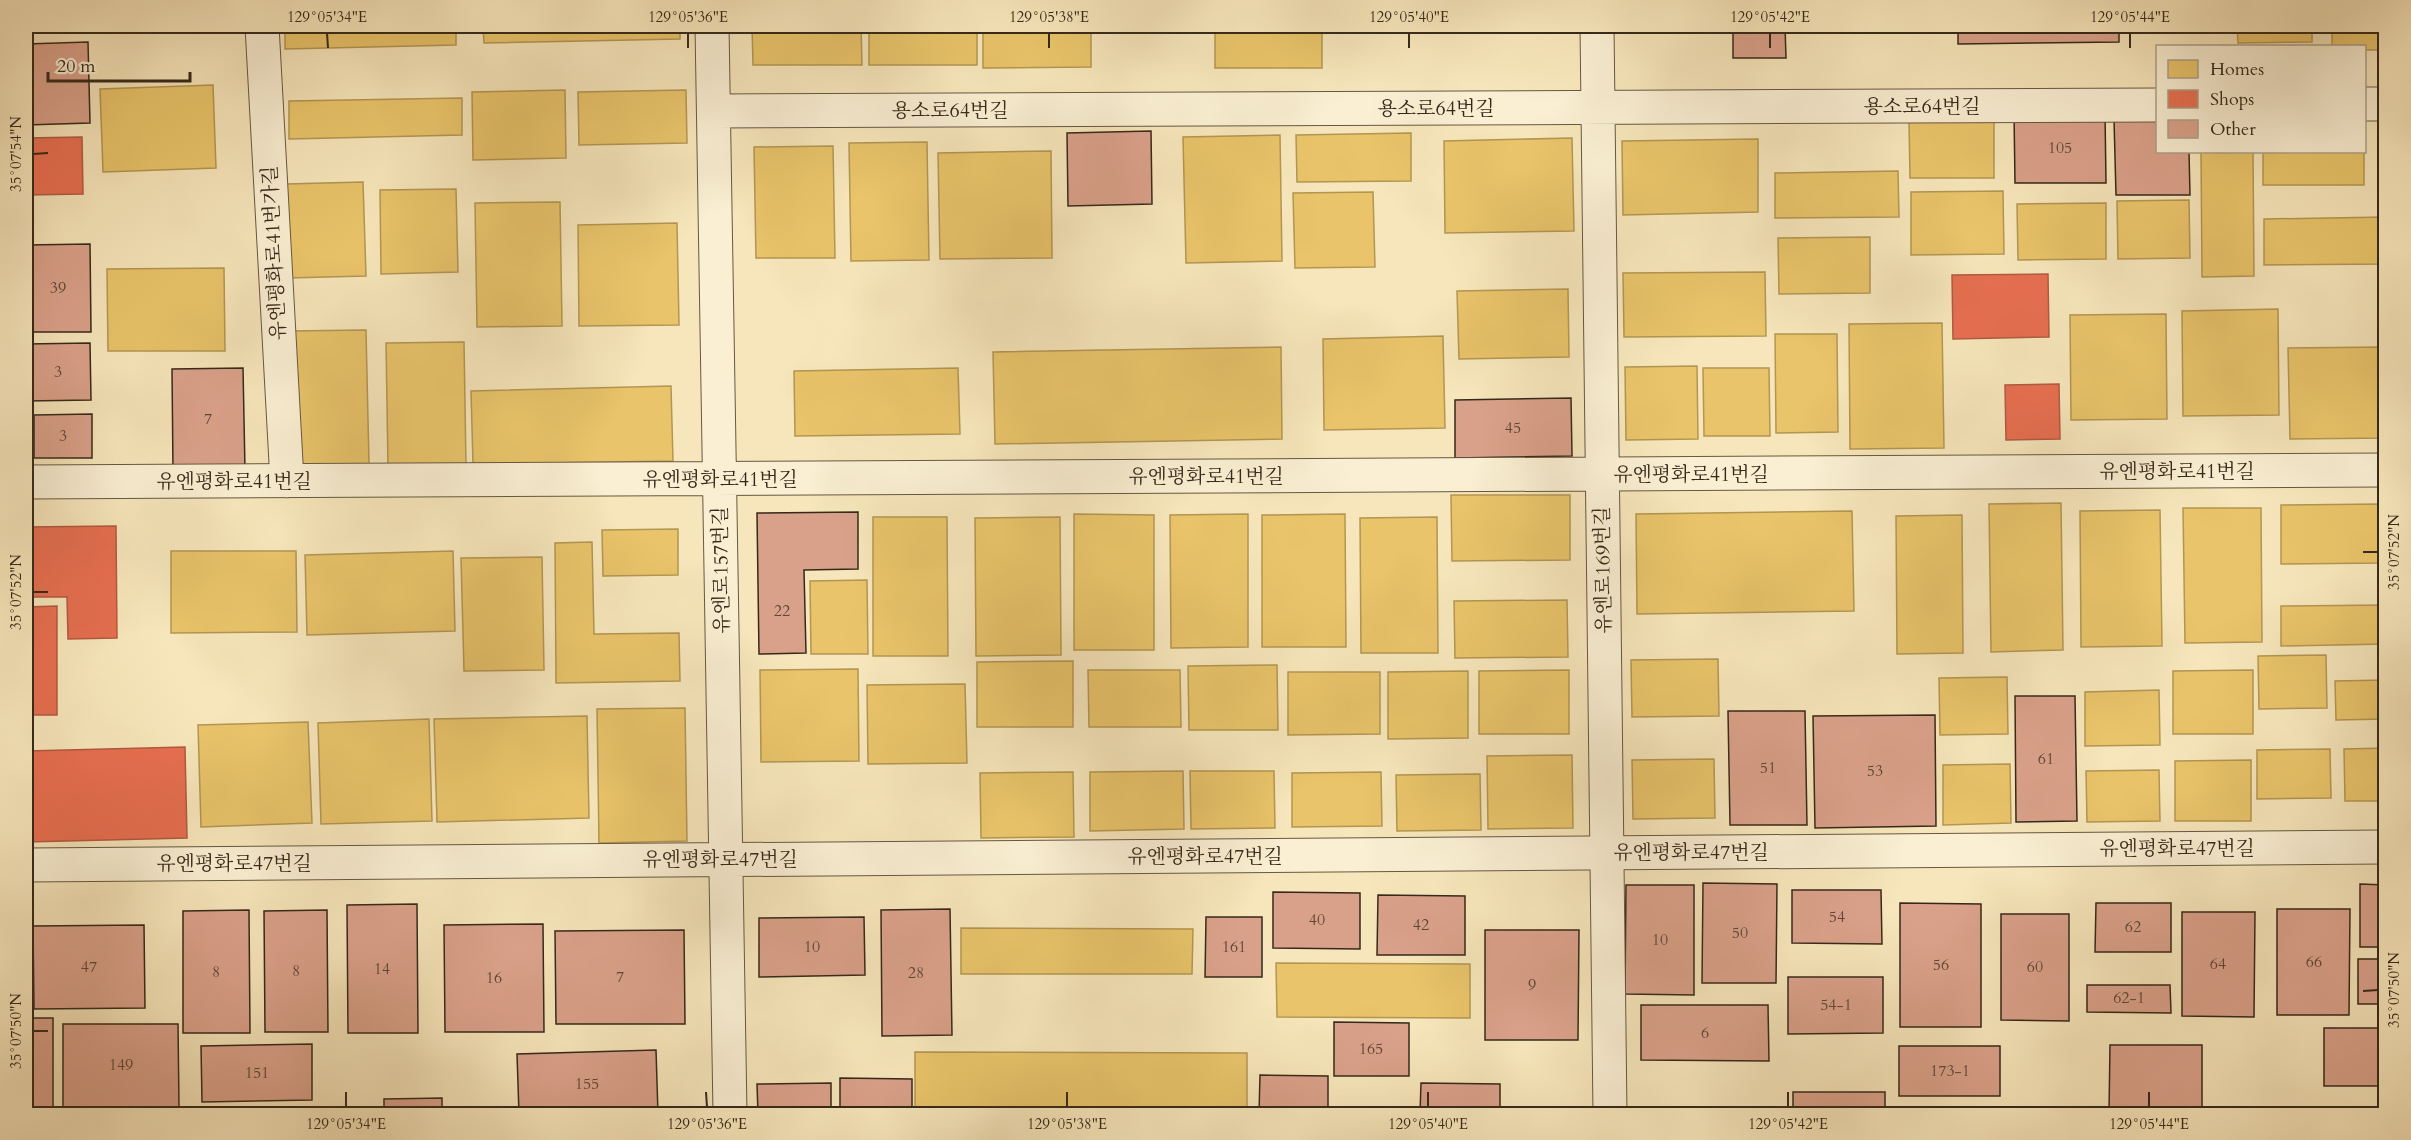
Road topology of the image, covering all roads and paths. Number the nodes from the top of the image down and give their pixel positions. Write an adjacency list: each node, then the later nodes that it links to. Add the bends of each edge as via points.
1 (262, 26): 12 (street, 유엔평화로41번가길)
2 (712, 26): 8 (street, 유엔로157번길)
3 (1597, 26): 7 (street, 유엔로169번길)
4 (2366, 104): 5 (street)
5 (2385, 104)
6 (2156, 105): 7 (street, 용소로64번길)
7 (1598, 107): 8 (street, 용소로64번길); 10 (street, 유엔로169번길)
8 (714, 111): 11 (street, 유엔로157번길)
9 (2385, 470): 10 (street, 유엔평화로41번길)
10 (1602, 474): 11 (street, 유엔평화로41번길); 15 (street, 유엔로169번길)
11 (720, 479): 12 (street, 유엔평화로41번길); 16 (street, 유엔로157번길)
12 (287, 481): 13 (street, 유엔평화로41번길)
13 (26, 482)
14 (2385, 847): 15 (street, 유엔평화로47번길)
15 (1607, 853): 16 (street, 유엔평화로47번길); 19 (street, 유엔로169번길)
16 (726, 859): 17 (street, 유엔평화로47번길); 18 (street, 유엔로157번길)
17 (26, 865)
18 (730, 1114)
19 (1610, 1114)

